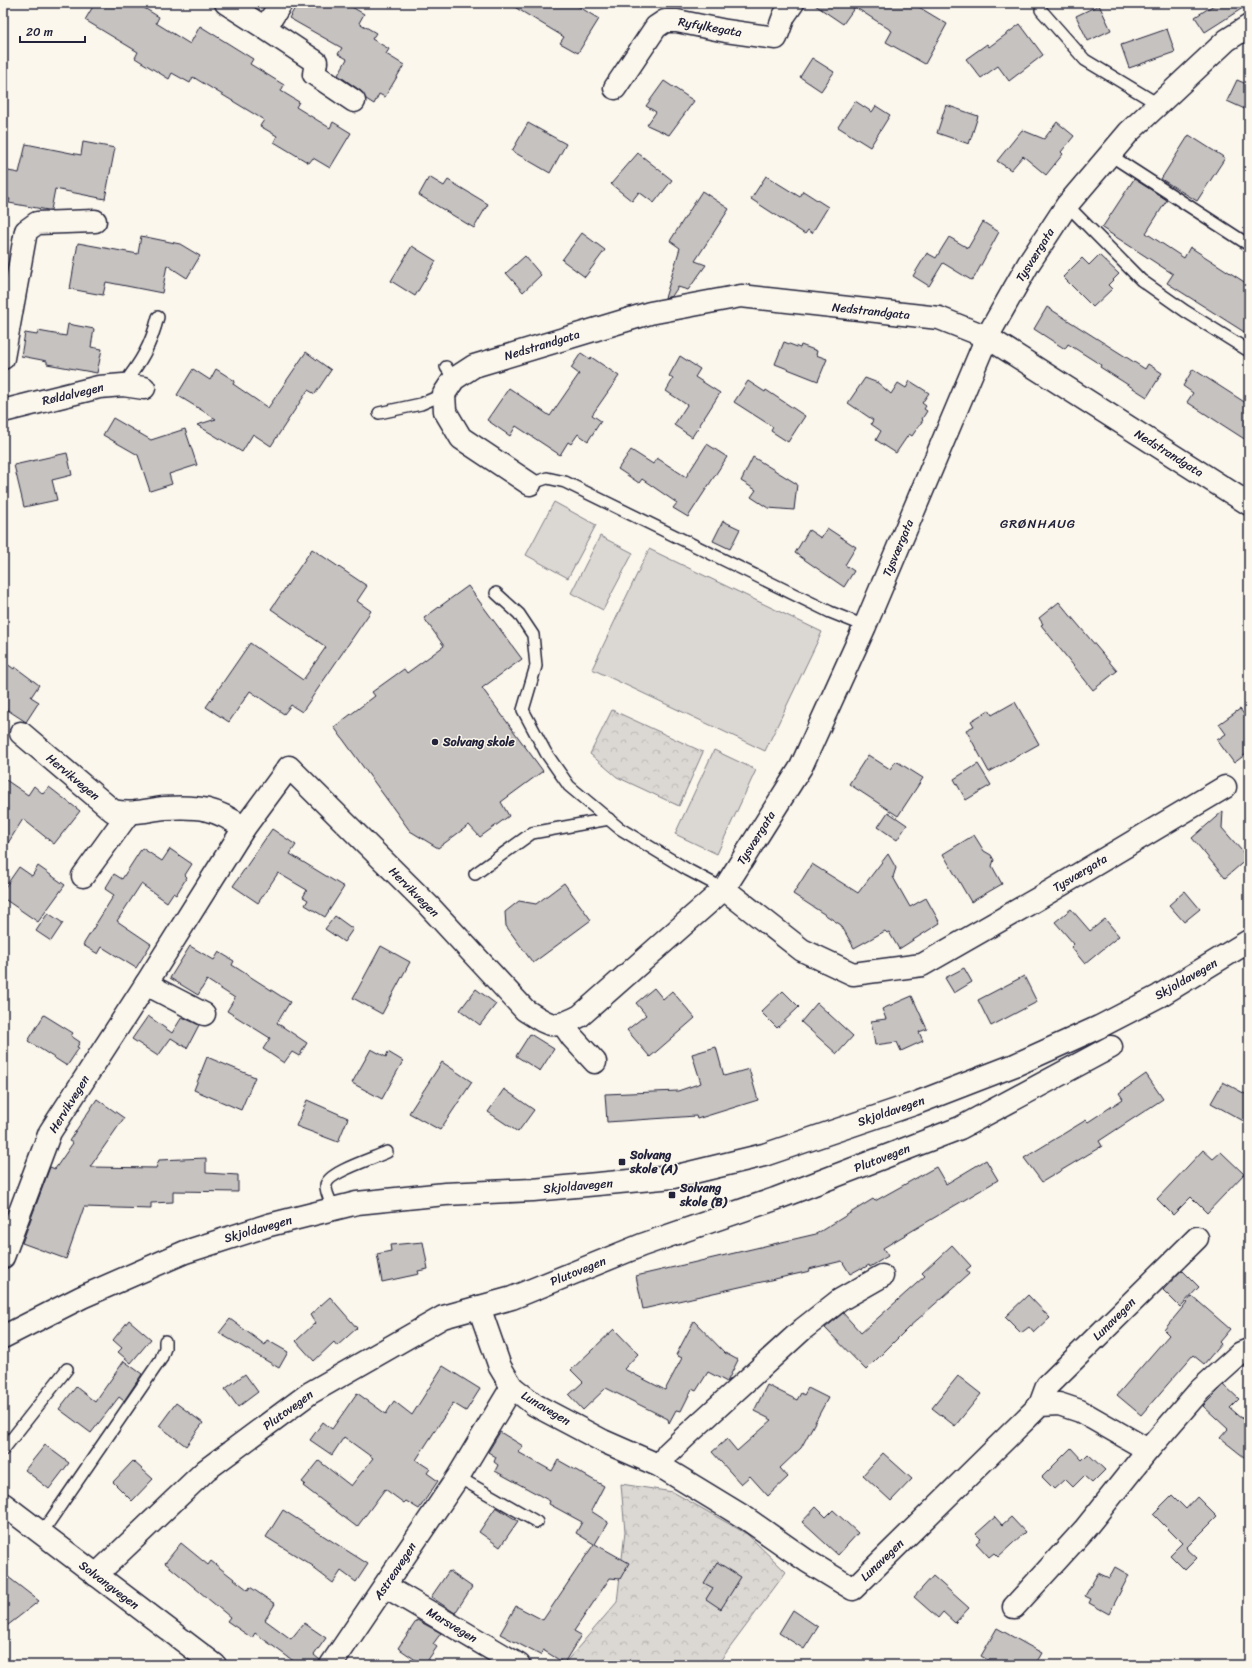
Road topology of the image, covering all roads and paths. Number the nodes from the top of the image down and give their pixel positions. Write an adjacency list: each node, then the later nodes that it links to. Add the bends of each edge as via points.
1 (226, 3): 6 (street)
2 (281, 3): 6 (street)
3 (793, 3): 7 (street, Ryfylkegata, via 784,16 776,38 726,31 677,20 665,21 656,27)
4 (1041, 10): 9 (lane, via 1085,60)
5 (1249, 26): 9 (street, Tysværgata, via 1227,40)
6 (265, 28): 8 (street, via 316,62 314,74)
7 (615, 88)
8 (354, 101)
9 (1158, 104): 10 (street, Tysværgata)
10 (1110, 155): 11 (street, Tysværgata); 13 (lane)
11 (1067, 205): 15 (street, Tysværgata, via 1029,263); 16 (lane, via 1141,280)
12 (95, 220): 17 (street, via 37,223 26,231)
13 (1249, 245)
14 (158, 317): 19 (lane)
15 (987, 337): 18 (street, Nedstrandgata, via 939,318 741,296 642,315 474,366); 23 (street, Nedstrandgata); 25 (street, Tysværgata)
16 (1249, 352)
17 (3, 358)
18 (448, 380): 21 (lane, Nedstrandgata, via 421,404); 22 (street, via 445,411 462,438)
19 (133, 386): 20 (street, Røldalvegen, via 99,386)
20 (3, 411)
21 (379, 413)
22 (530, 484): 25 (lane, via 547,478 565,482 830,612)
23 (1249, 504)
24 (496, 594): 29 (lane, via 519,614 533,635 536,666 523,710 546,753 569,786)
25 (865, 626): 33 (street, Tysværgata, via 801,768)
26 (21, 733): 28 (street, Hervikvegen, via 114,811)
27 (1225, 787): 33 (street, Tysværgata, via 922,965 853,974 802,950)
28 (128, 814): 30 (street, Hervikvegen, via 166,808 205,808 230,818); 32 (street)
29 (609, 819): 31 (lane, via 532,833); 33 (lane, via 619,828 688,870)
30 (244, 828): 35 (street, Hervikvegen); 37 (street, Hervikvegen, via 289,767 429,906 526,1010 552,1025)
31 (475, 874)
32 (83, 876)
33 (724, 889): 37 (street, Tysværgata, via 580,1016)
34 (1249, 941): 41 (street, Skjoldavegen, via 1159,996 1099,1027 1015,1065 914,1104 764,1155 673,1177 533,1190 445,1194 357,1203)
35 (146, 984): 36 (street); 43 (street, Hervikvegen, via 50,1132)
36 (204, 1014)
37 (564, 1024): 39 (street, via 572,1037)
38 (1110, 1047): 45 (street, Plutovegen, via 960,1128 775,1200 642,1245 512,1298)
39 (595, 1062)
40 (387, 1152): 41 (lane, via 349,1167 329,1180 326,1184 327,1192)
41 (334, 1209): 46 (street, Skjoldavegen, via 269,1225 185,1252 82,1297)
42 (1197, 1238): 51 (street, Lunavegen, via 1047,1386)
43 (3, 1256)
44 (882, 1276): 54 (street, via 840,1300 798,1334 668,1453)
45 (479, 1307): 50 (street, Lunavegen, via 500,1366); 59 (street, Plutovegen, via 443,1317 310,1393 206,1470)
46 (3, 1337)
47 (165, 1341): 58 (lane, via 161,1359)
48 (1249, 1350): 53 (street, via 1241,1353 1200,1390)
49 (68, 1368): 52 (lane)
50 (512, 1387): 54 (street, Lunavegen, via 535,1404 603,1441); 55 (street, Astreavegen)
51 (1040, 1405): 53 (street, via 1059,1404 1080,1410); 54 (street, Lunavegen, via 853,1589 747,1519)
52 (3, 1450)
53 (1148, 1450): 61 (street, via 1084,1530)
54 (660, 1466)
55 (458, 1477): 57 (lane); 60 (street, Astreavegen)
56 (3, 1504): 58 (street, Solvangvegen)
57 (537, 1522)
58 (40, 1534): 59 (street, Solvangvegen)
59 (96, 1575): 62 (street, Solvangvegen)
60 (385, 1586): 63 (street, Astreavegen); 64 (street, Marsvegen)
61 (1014, 1607)
62 (215, 1665)
63 (331, 1665)
64 (519, 1665)

